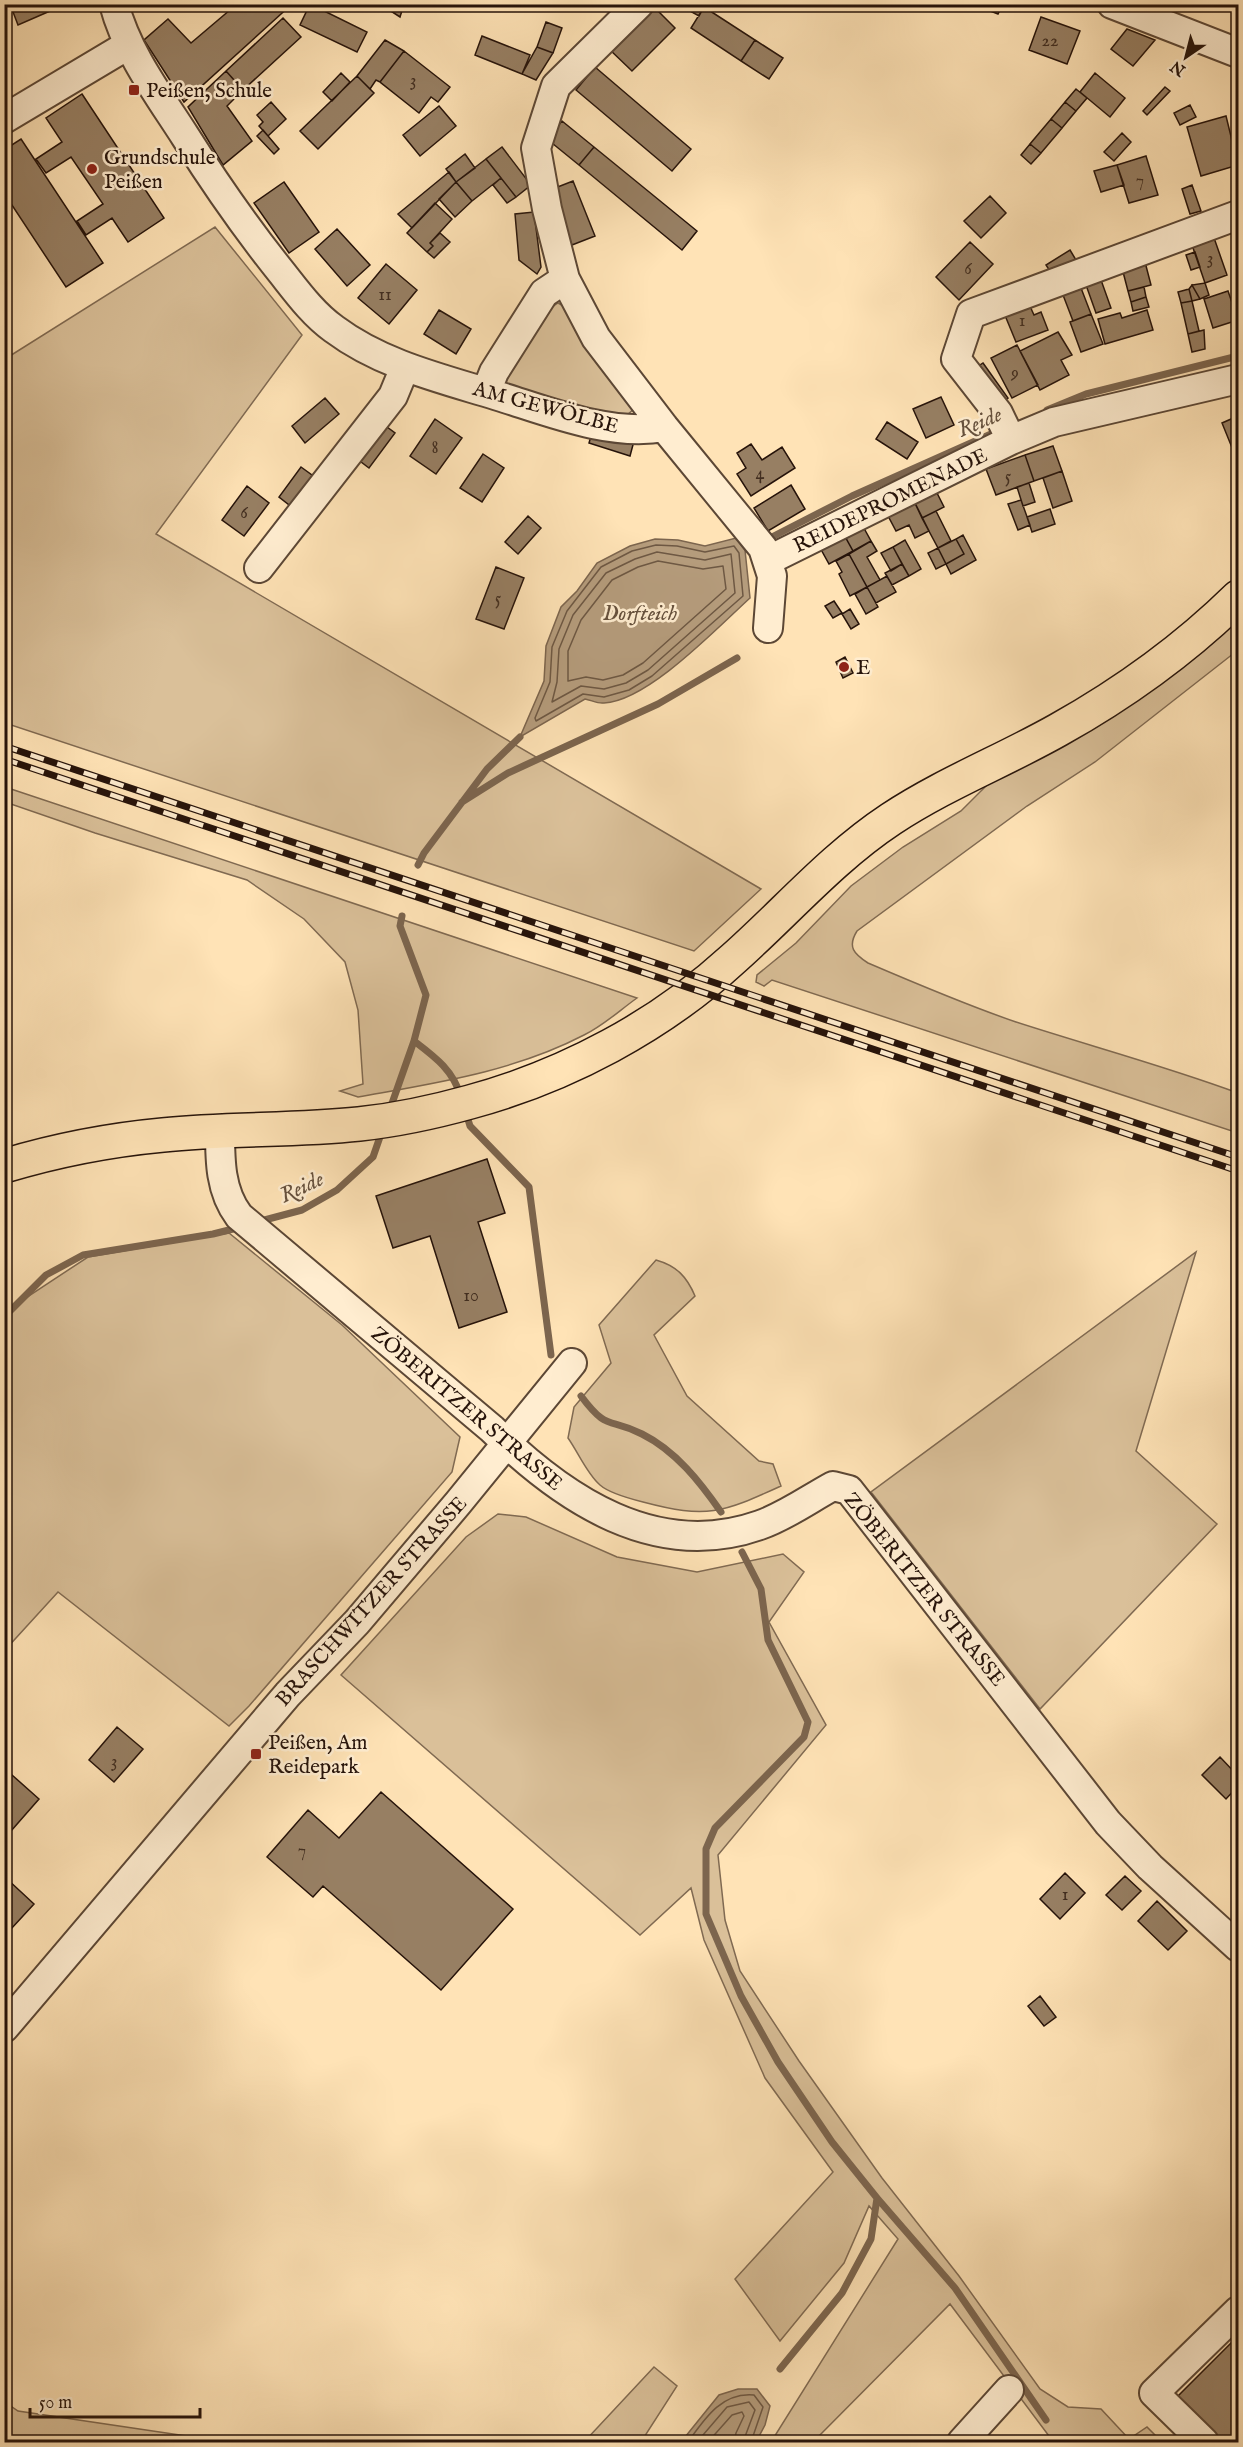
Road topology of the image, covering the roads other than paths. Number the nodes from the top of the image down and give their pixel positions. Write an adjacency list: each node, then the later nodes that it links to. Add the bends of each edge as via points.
1 (114, 4): 4 (street, AM GEWÖLBE)
2 (639, 4): 8 (street, via 556,86 536,148)
3 (1112, 4): 5 (street)
4 (129, 45): 6 (street); 9 (street, AM GEWÖLBE, via 235,215 305,301 333,328 368,351)
5 (1239, 53)
6 (4, 119)
7 (1239, 215): 13 (street, via 971,314 956,359)
8 (565, 279): 11 (street, via 544,293 494,372); 12 (street, via 596,338)
9 (405, 367): 11 (street, AM GEWÖLBE); 15 (street, via 393,396)
10 (1239, 379): 13 (street, REIDEPROMENADE, via 1054,422)
11 (486, 392): 12 (street, AM GEWÖLBE, via 629,429)
12 (664, 427): 14 (street)
13 (1005, 429): 14 (street, REIDEPROMENADE)
14 (762, 548): 17 (street, via 772,576)
15 (259, 568)
16 (1239, 597): 18 (main road, via 1175,652 1107,701 915,804 864,838 733,960 666,1012 569,1066 472,1101 396,1119)
17 (768, 628)
18 (220, 1131): 19 (main road, via 101,1142); 21 (street, ZÖBERITZER STRASSE, via 222,1175 227,1196 239,1216)
19 (4, 1166)
20 (572, 1363): 21 (street, BRASCHWITZER STRASSE)
21 (507, 1444): 22 (street, ZÖBERITZER STRASSE, via 556,1486 595,1510 636,1526 685,1534 740,1531 781,1516 833,1486 849,1490 1108,1822 1150,1867); 23 (street, BRASCHWITZER STRASSE, via 357,1622 280,1702)
22 (1239, 1947)
23 (4, 2028)
24 (1239, 2311): 27 (street, via 1154,2393)
25 (1009, 2390): 26 (street)
26 (962, 2442)
27 (1204, 2442)

